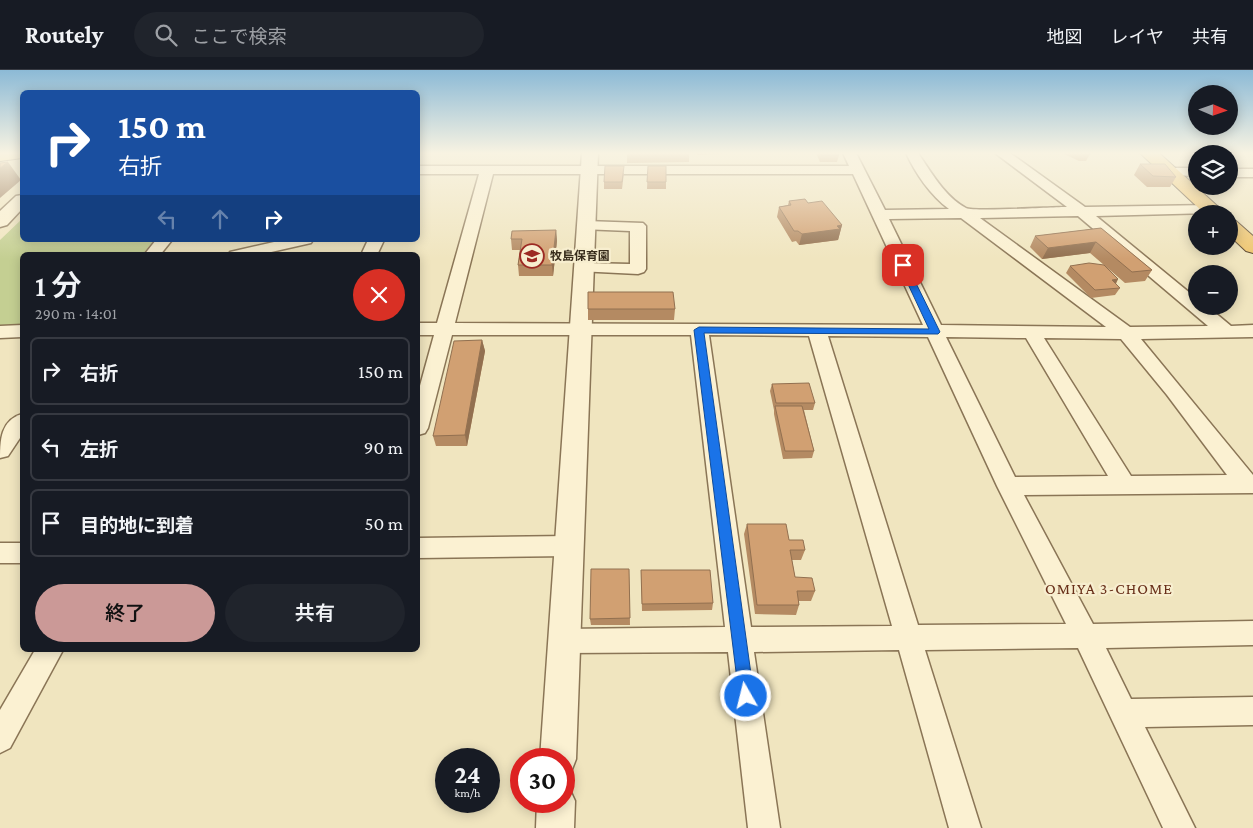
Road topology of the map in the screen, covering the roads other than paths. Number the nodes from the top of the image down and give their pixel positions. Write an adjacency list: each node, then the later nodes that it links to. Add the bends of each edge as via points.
1 (482, 188): 24 (street)
2 (588, 188): 14 (street)
3 (867, 188): 12 (street)
4 (936, 188): 11 (street)
5 (1050, 188): 9 (street)
6 (1190, 188): 8 (highway)
7 (20, 202): 13 (street)
8 (1208, 205)
9 (1080, 210): 10 (street); 11 (street); 31 (street)
10 (1188, 211)
11 (962, 213): 12 (street); 33 (street)
12 (880, 215): 30 (street)
13 (0, 220)
14 (586, 226): 21 (street); 21 (street, via 638,226 638,269)
15 (1238, 233): 18 (highway)
16 (162, 242): 19 (street)
17 (276, 243): 20 (street)
18 (1253, 247)
19 (154, 252)
20 (246, 252)
21 (584, 268): 22 (street)
22 (581, 328): 24 (street); 25 (street); 40 (street)
23 (420, 329): 24 (street)
24 (444, 329): 34 (street)
25 (699, 330): 26 (street); 47 (street)
26 (817, 331): 30 (street); 46 (street)
27 (1253, 331): 31 (street)
28 (0, 332): 29 (street)
29 (20, 332)
30 (935, 332): 32 (street); 39 (street)
31 (1227, 332): 33 (street)
32 (1032, 333): 33 (street); 38 (street)
33 (1126, 333): 37 (street)
34 (420, 420)
35 (20, 424): 36 (street)
36 (0, 450)
37 (1250, 484): 38 (street)
38 (1125, 485): 39 (street)
39 (1008, 486): 45 (street)
40 (569, 546): 41 (street); 48 (street)
41 (420, 548)
42 (0, 553): 43 (street)
43 (20, 553)
44 (1253, 633): 45 (street)
45 (1086, 636): 46 (street); 51 (street)
46 (908, 637): 47 (street); 57 (street)
47 (739, 639): 48 (street); 56 (street)
48 (565, 641): 53 (street)
49 (49, 652): 52 (street)
50 (1253, 711): 51 (street)
51 (1122, 713): 58 (street)
52 (0, 738)
53 (559, 748)
54 (556, 813): 55 (street)
55 (555, 828)
56 (764, 828)
57 (965, 828)
58 (1179, 828)

